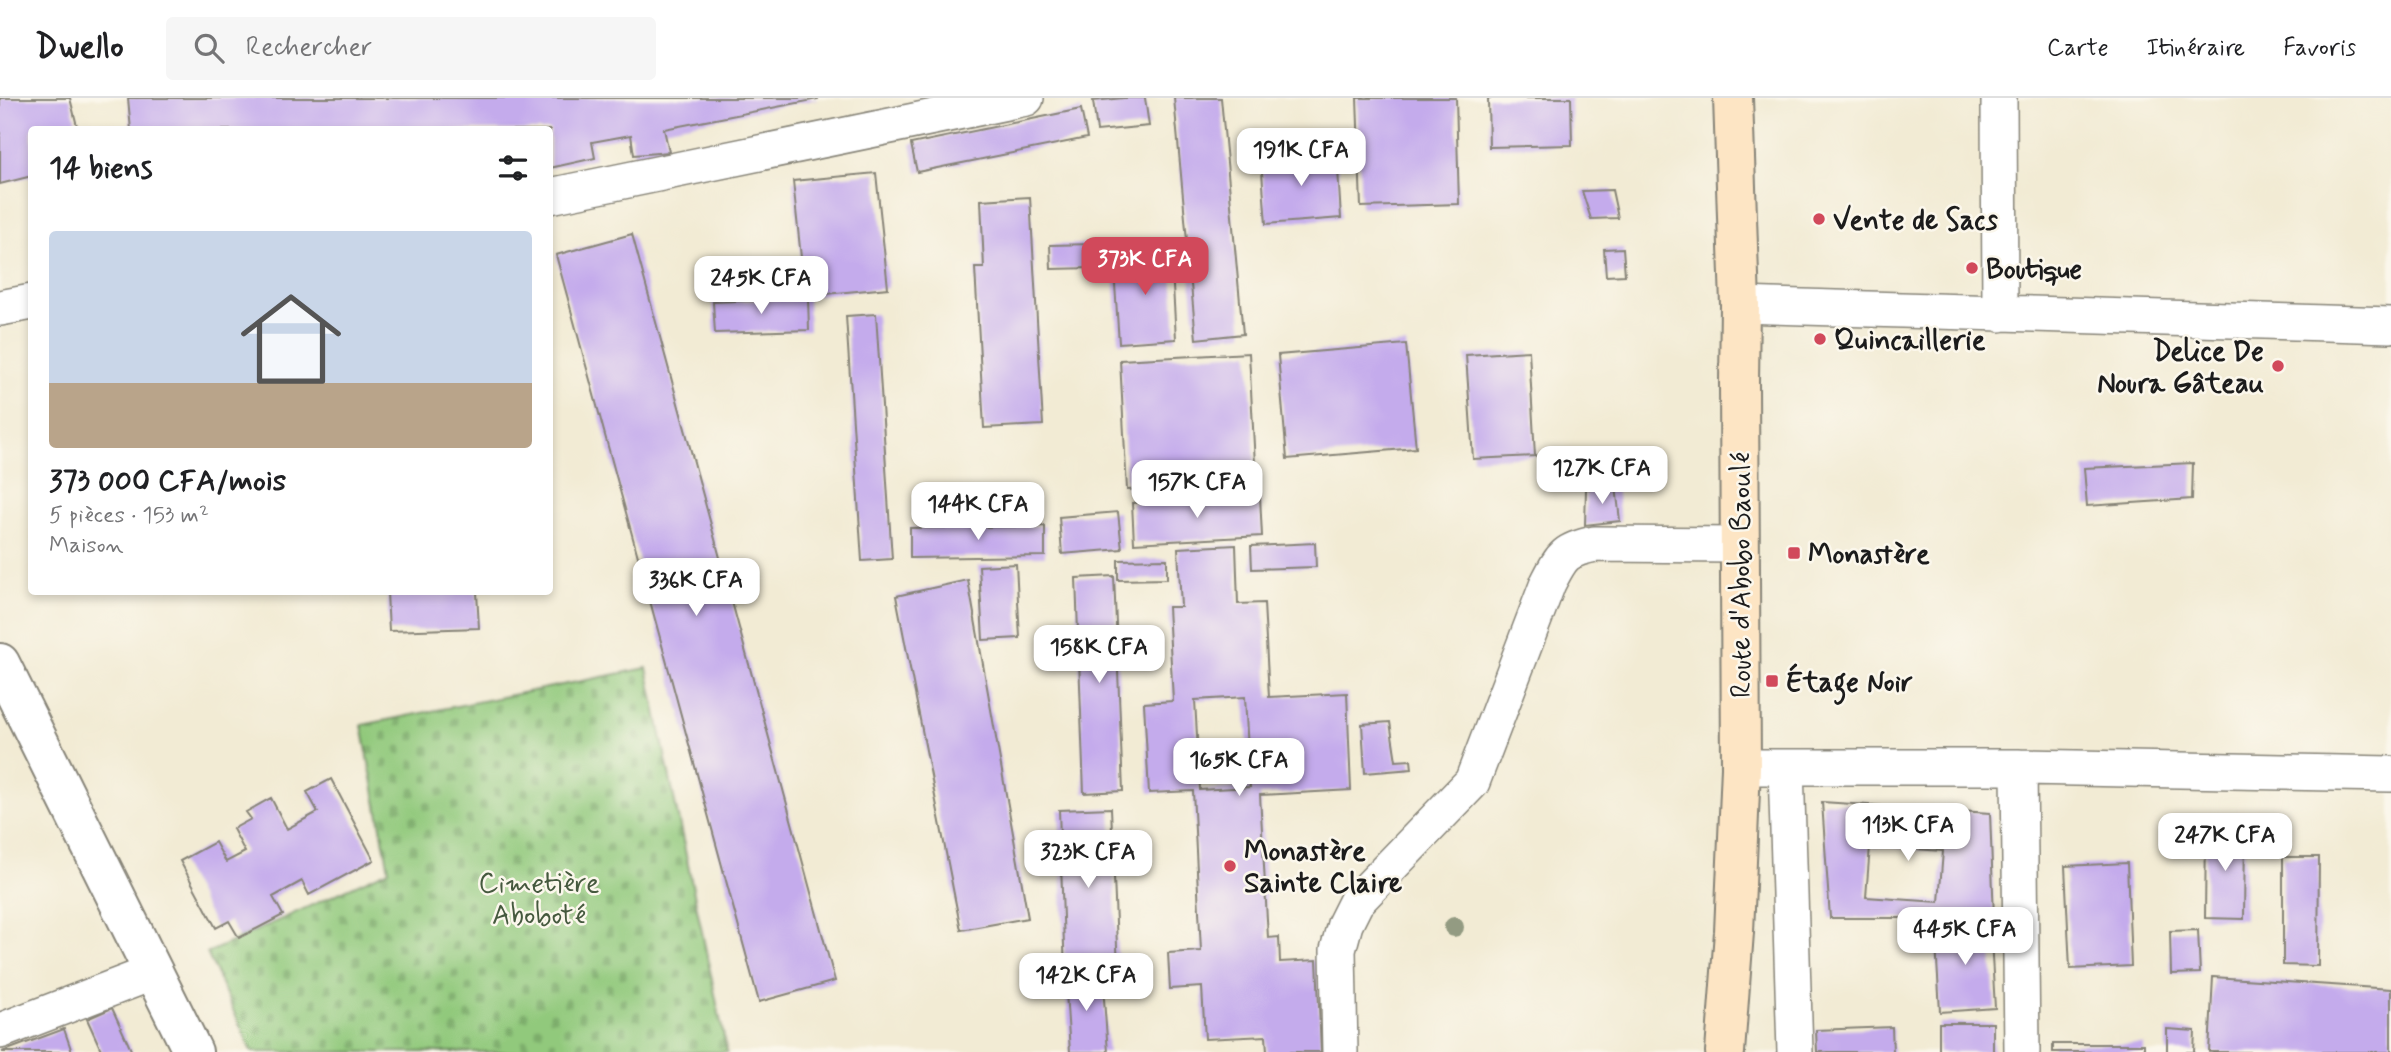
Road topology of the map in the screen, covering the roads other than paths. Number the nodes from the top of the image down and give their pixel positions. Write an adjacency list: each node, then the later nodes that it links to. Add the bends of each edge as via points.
1 (1026, 98): 4 (street)
2 (1733, 98): 6 (main road, Route d'Abobo Baoulé)
3 (1999, 98): 8 (street)
4 (553, 195)
5 (28, 303): 7 (street)
6 (1740, 304): 8 (street); 10 (main road, Route d'Abobo Baoulé)
7 (0, 308)
8 (2000, 314): 9 (street)
9 (2391, 325)
10 (1739, 545): 12 (main road, Route d'Abobo Baoulé); 19 (street, via 1595,544 1573,548 1560,560 1472,782 1356,902 1345,923 1338,950)
11 (0, 663): 16 (street)
12 (1741, 767): 13 (street); 20 (main road, Route d'Abobo Baoulé)
13 (1786, 767): 14 (street); 21 (street)
14 (2019, 768): 15 (street); 22 (street)
15 (2391, 774)
16 (154, 972): 17 (street); 18 (street)
17 (0, 1031)
18 (194, 1052)
19 (1340, 1052)
20 (1725, 1052)
21 (1795, 1052)
22 (2022, 1052)

